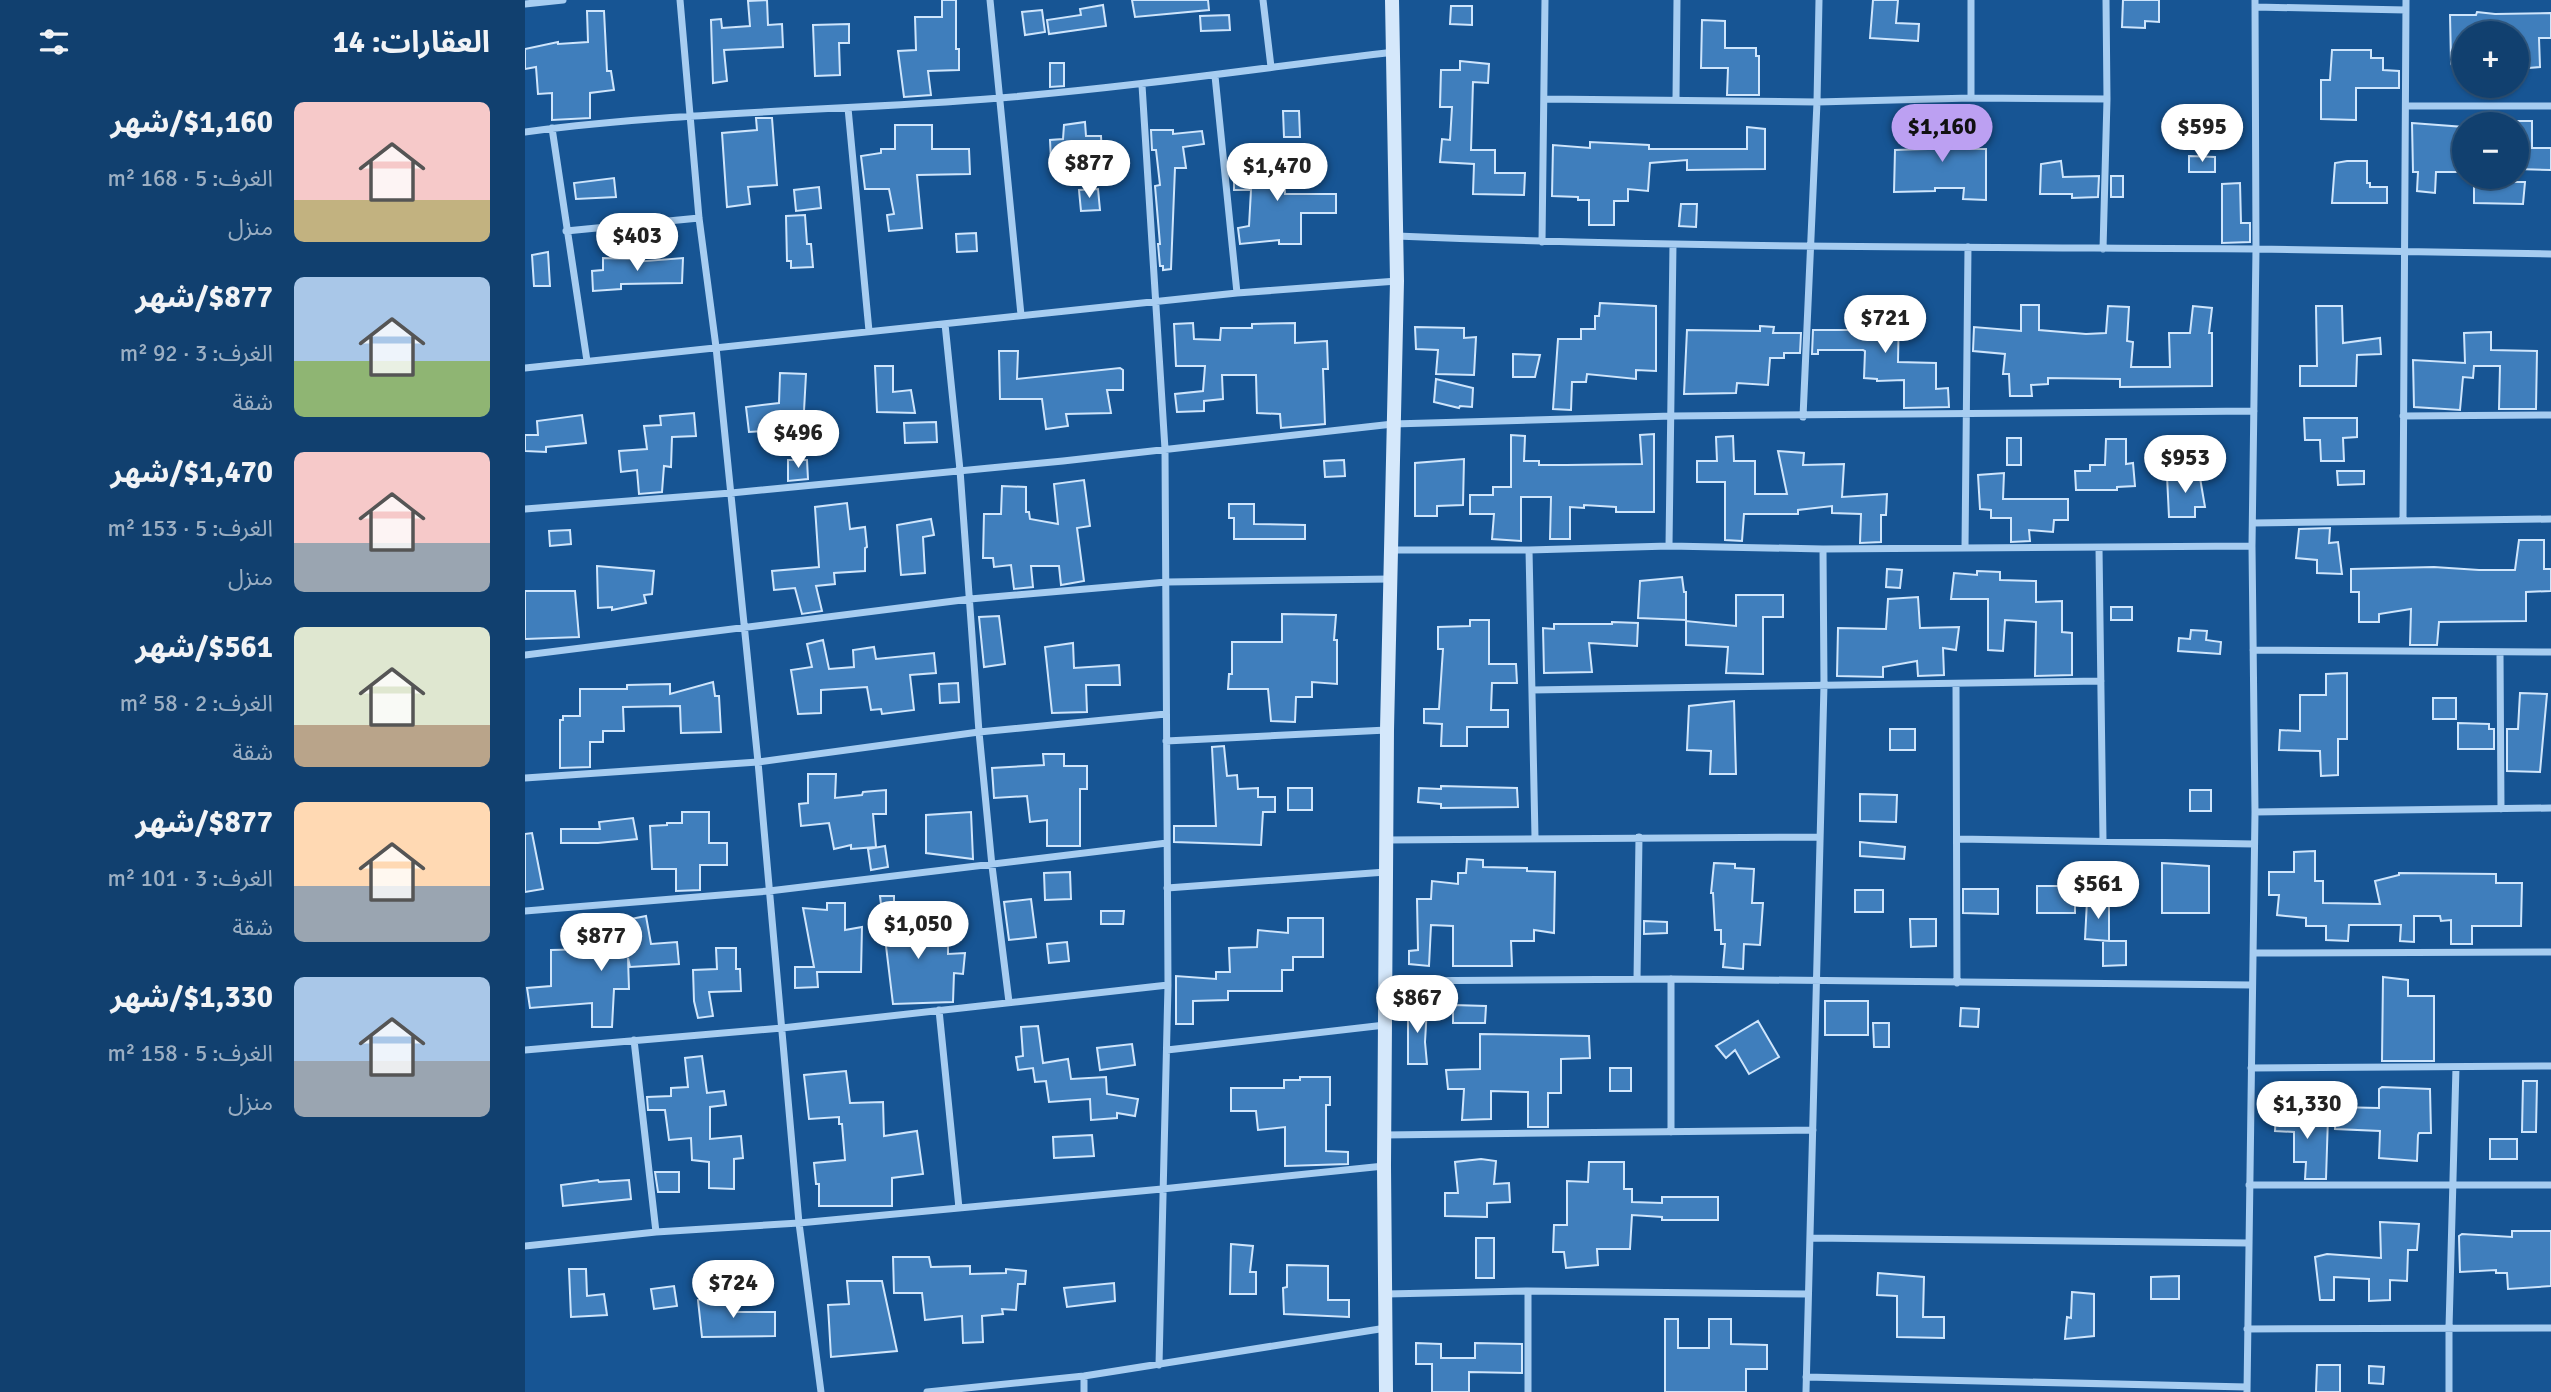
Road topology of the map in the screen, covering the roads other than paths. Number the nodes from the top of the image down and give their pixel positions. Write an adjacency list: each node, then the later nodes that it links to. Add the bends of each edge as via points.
1 (563, 0): 13 (street)
2 (680, 0): 28 (street)
3 (990, 0): 19 (street)
4 (1263, 0): 16 (street)
5 (1392, 0): 15 (street)
6 (1545, 0): 21 (street)
7 (1677, 0): 22 (street)
8 (1819, 0): 24 (street)
9 (1971, 0): 20 (street)
10 (2106, 0): 23 (street)
11 (2406, 0): 14 (street)
12 (2255, 3): 14 (street); 39 (street)
13 (525, 4)
14 (2406, 10): 25 (street)
15 (1394, 52): 16 (street); 33 (street)
16 (1271, 67): 17 (street)
17 (1215, 76): 18 (street); 43 (street)
18 (1142, 85): 19 (street); 44 (street)
19 (999, 98): 27 (street); 45 (street)
20 (1971, 98): 23 (street); 24 (street)
21 (1545, 99): 22 (street); 34 (street)
22 (1676, 99): 24 (street)
23 (2107, 99): 38 (street)
24 (1817, 102): 36 (street)
25 (2406, 106): 26 (street); 40 (street)
26 (2551, 106)
27 (848, 108): 28 (street); 47 (street)
28 (689, 115): 29 (street); 31 (street)
29 (552, 128): 30 (street); 32 (street)
30 (525, 132)
31 (699, 218): 32 (street); 48 (street)
32 (566, 231): 49 (street)
33 (1397, 236): 34 (street); 42 (street)
34 (1542, 242): 35 (street)
35 (1673, 244): 36 (street); 54 (street)
36 (1810, 247): 37 (street); 56 (street)
37 (1968, 247): 38 (street); 52 (street)
38 (2103, 249): 39 (street)
39 (2256, 249): 40 (street); 51 (street)
40 (2405, 252): 41 (street); 55 (street)
41 (2551, 254)
42 (1397, 281): 43 (street); 57 (street)
43 (1237, 293): 44 (street)
44 (1155, 303): 45 (street); 58 (street)
45 (1021, 315): 46 (street)
46 (945, 324): 47 (street); 59 (street)
47 (869, 331): 48 (street)
48 (716, 347): 49 (street); 60 (street)
49 (587, 361): 50 (street)
50 (525, 368)
51 (2255, 411): 52 (street); 64 (street)
52 (1967, 415): 56 (street); 67 (street)
53 (2551, 415): 55 (street)
54 (1672, 416): 56 (street); 57 (street); 65 (street)
55 (2403, 416): 63 (street)
56 (1803, 417)
57 (1393, 424): 58 (street); 70 (street)
58 (1165, 449): 59 (street); 73 (street)
59 (960, 470): 60 (street); 74 (street)
60 (731, 493): 61 (street); 75 (street)
61 (525, 509)
62 (2551, 519): 63 (street)
63 (2403, 521): 64 (street)
64 (2253, 523): 66 (street)
65 (1669, 546): 69 (street); 71 (street)
66 (2252, 546): 68 (street); 76 (street)
67 (1965, 548): 68 (street); 69 (street)
68 (2099, 548): 80 (street)
69 (1823, 549): 82 (street)
70 (1391, 550): 71 (street); 72 (street)
71 (1529, 550): 83 (street)
72 (1391, 579): 73 (street); 85 (street)
73 (1167, 582): 74 (street); 84 (street)
74 (969, 599): 75 (street); 86 (street)
75 (744, 626): 79 (street); 88 (street)
76 (2253, 650): 77 (street); 92 (street)
77 (2500, 652): 78 (street); 91 (street)
78 (2551, 652)
79 (525, 655)
80 (2101, 681): 81 (street); 98 (street)
81 (1956, 684): 82 (street); 96 (street)
82 (1824, 685): 83 (street); 95 (street)
83 (1532, 690): 93 (street)
84 (1166, 713): 86 (street); 87 (street)
85 (1387, 730): 87 (street); 97 (street)
86 (979, 732): 88 (street); 101 (street)
87 (1165, 741): 99 (street)
88 (758, 761): 89 (street); 104 (street)
89 (525, 778)
90 (2551, 808): 91 (street)
91 (2501, 809): 92 (street)
92 (2255, 812): 100 (street)
93 (1535, 837): 94 (street); 97 (street)
94 (1639, 837): 95 (street); 108 (street)
95 (1820, 837): 110 (street)
96 (1957, 839): 98 (street); 112 (street)
97 (1387, 840): 102 (street)
98 (2103, 841): 100 (street)
99 (1167, 843): 101 (street); 103 (street)
100 (2254, 844): 107 (street)
101 (992, 866): 104 (street); 115 (street)
102 (1387, 872): 103 (street); 111 (street)
103 (1167, 888): 113 (street)
104 (769, 891): 105 (street); 118 (street)
105 (525, 911)
106 (2551, 952): 107 (street)
107 (2254, 953): 114 (street)
108 (1637, 979): 109 (street); 111 (street)
109 (1671, 979): 110 (street); 126 (street)
110 (1817, 980): 112 (street); 125 (street)
111 (1385, 981): 117 (street)
112 (1957, 983): 114 (street)
113 (1168, 985): 115 (street); 121 (street)
114 (2252, 985): 124 (street)
115 (1009, 1002): 116 (street)
116 (939, 1010): 118 (street); 133 (street)
117 (1386, 1025): 121 (street); 127 (street)
118 (782, 1028): 119 (street); 134 (street)
119 (634, 1040): 120 (street); 135 (street)
120 (525, 1050)
121 (1167, 1050): 132 (street)
122 (2551, 1066): 123 (street)
123 (2456, 1067): 124 (street); 131 (street)
124 (2251, 1068): 129 (street)
125 (1812, 1130): 126 (street); 136 (street)
126 (1671, 1132): 127 (street)
127 (1384, 1135): 128 (street)
128 (1384, 1166): 132 (street); 140 (street)
129 (2249, 1185): 131 (street); 137 (street)
130 (2551, 1185): 131 (street)
131 (2453, 1186): 143 (street)
132 (1162, 1189): 133 (street); 146 (street)
133 (959, 1208): 134 (street)
134 (799, 1223): 135 (street); 151 (street)
135 (656, 1232): 138 (street)
136 (1810, 1238): 137 (street); 141 (street)
137 (2248, 1243): 145 (street)
138 (525, 1246)
139 (1528, 1291): 140 (street); 141 (street); 155 (street)
140 (1385, 1294): 142 (street)
141 (1808, 1294): 148 (street)
142 (1386, 1328): 146 (street); 154 (street)
143 (2449, 1328): 144 (street); 145 (street); 157 (street)
144 (2551, 1328)
145 (2247, 1329): 150 (street)
146 (1159, 1364): 147 (street)
147 (1084, 1376): 149 (street); 153 (street)
148 (1806, 1377): 150 (street); 156 (street)
149 (996, 1388): 152 (street)
150 (2248, 1389)
151 (821, 1392)
152 (927, 1392)
153 (1084, 1392)
154 (1386, 1392)
155 (1528, 1392)
156 (1806, 1392)
157 (2449, 1392)

